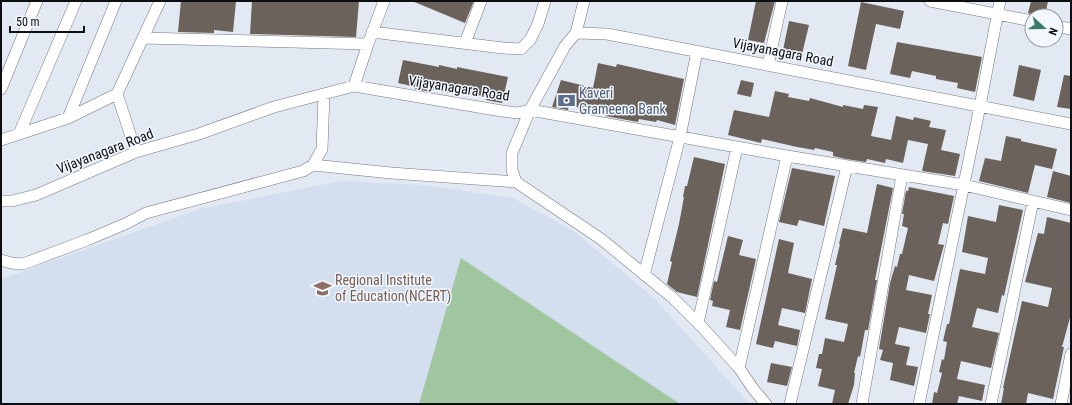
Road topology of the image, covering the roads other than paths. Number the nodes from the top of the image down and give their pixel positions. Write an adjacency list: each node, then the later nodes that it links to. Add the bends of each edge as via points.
1 (37, 1): 22 (street)
2 (76, 1): 29 (street)
3 (116, 1): 27 (street)
4 (160, 1): 16 (street)
5 (384, 1): 14 (street)
6 (481, 1): 17 (street)
7 (546, 1): 17 (street, via 530,40 521,49)
8 (584, 1): 15 (street)
9 (782, 1): 20 (street)
10 (930, 1): 12 (street)
11 (1000, 1): 12 (street)
12 (997, 14): 13 (street); 25 (street)
13 (1024, 19)
14 (372, 32): 17 (street); 18 (street)
15 (576, 33): 19 (street, Vijayanagara Road, via 607,34); 26 (street, via 565,46)
16 (143, 38): 18 (street); 23 (street)
17 (465, 43)
18 (368, 44): 21 (street)
19 (697, 51): 20 (street, Vijayanagara Road); 30 (street)
20 (768, 65): 25 (street, Vijayanagara Road)
21 (354, 86): 24 (street, Vijayanagara Road); 26 (street, Vijayanagara Road, via 516,113)
22 (1, 88)
23 (117, 94): 27 (street); 33 (street)
24 (324, 94): 33 (street, Vijayanagara Road, via 274,107 200,134); 35 (street, via 322,149)
25 (980, 106): 28 (street, Vijayanagara Road); 39 (street)
26 (530, 110): 30 (street, Vijayanagara Road); 38 (street, via 512,153 512,170)
27 (68, 118): 29 (street)
28 (1071, 124)
29 (19, 134): 31 (street)
30 (680, 137): 32 (street, Vijayanagara Road); 44 (street)
31 (1, 140)
32 (737, 147): 34 (street, Vijayanagara Road); 45 (street)
33 (136, 152): 41 (street, Vijayanagara Road, via 36,195)
34 (787, 156): 36 (street, Vijayanagara Road); 47 (street)
35 (313, 164): 38 (street, via 391,173); 43 (street, via 303,172 146,213 87,240 23,264)
36 (847, 166): 37 (street, Vijayanagara Road); 49 (street)
37 (902, 175): 39 (street, Vijayanagara Road); 50 (street)
38 (516, 182): 44 (street, via 601,239)
39 (964, 185): 40 (street, Vijayanagara Road); 51 (street)
40 (1033, 201): 42 (street, Vijayanagara Road); 52 (street)
41 (1, 202)
42 (1071, 210)
43 (1, 260)
44 (644, 275): 45 (street, via 673,298)
45 (698, 323): 47 (street)
46 (1071, 354): 53 (street)
47 (739, 368): 48 (street)
48 (766, 404)
49 (790, 404)
50 (862, 404)
51 (919, 404)
52 (991, 404)
53 (1060, 404)

